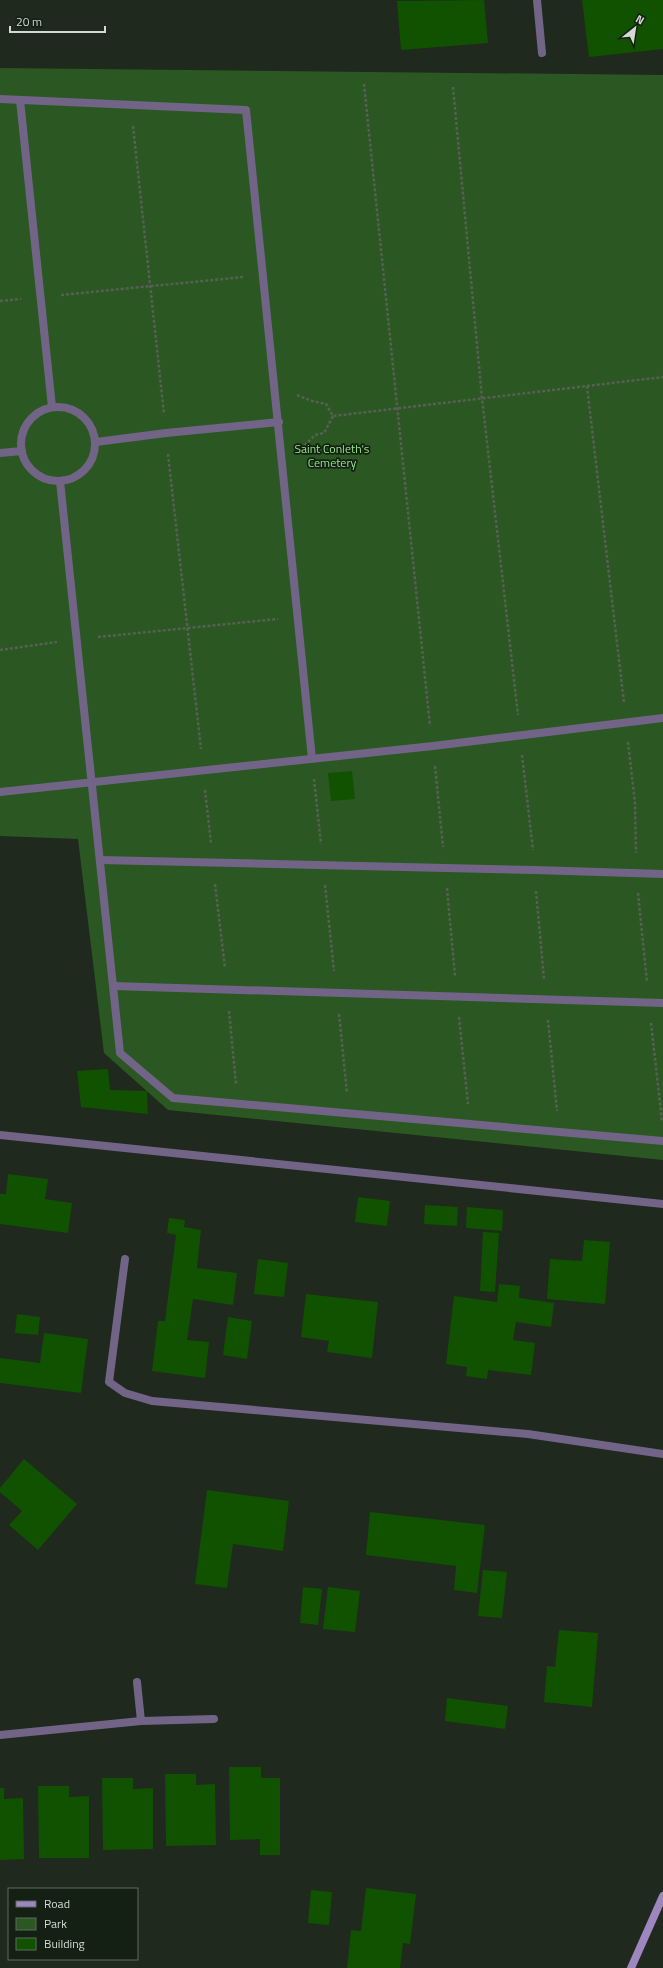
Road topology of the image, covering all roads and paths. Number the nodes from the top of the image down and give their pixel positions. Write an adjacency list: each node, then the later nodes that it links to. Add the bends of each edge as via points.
1 (537, 0): 2 (street)
2 (542, 53)
3 (364, 84): 17 (path)
4 (453, 87): 15 (path)
5 (0, 99): 6 (street)
6 (20, 100): 7 (street); 10 (street)
7 (131, 105): 8 (street, via 246,110); 9 (path)
8 (264, 275): 9 (path); 12 (street)
9 (150, 286): 10 (path); 20 (path)
10 (40, 298): 11 (path); 16 (street)
11 (0, 301)
12 (274, 375): 18 (path, via 300,398 326,404); 19 (street)
13 (663, 377): 14 (path)
14 (587, 386): 15 (path); 31 (path)
15 (482, 398): 17 (path); 32 (path)
16 (52, 407): 21 (street, via 73,410 84,418 89,422); 22 (street, via 34,415 23,431)
17 (397, 408): 18 (path); 33 (path)
18 (333, 416): 24 (path, via 324,432 315,435 306,443)
19 (279, 422): 20 (street); 24 (street)
20 (166, 433): 21 (street); 27 (path)
21 (96, 442): 25 (street, via 92,461 79,476)
22 (22, 450): 23 (street); 25 (street, via 29,467 43,478)
23 (0, 453)
24 (284, 469): 26 (street)
25 (60, 481): 28 (street)
26 (298, 618): 27 (path); 34 (street)
27 (187, 628): 28 (path); 35 (path)
28 (76, 640): 29 (path); 36 (street)
29 (0, 650)
30 (663, 718): 31 (street)
31 (626, 722): 32 (street); 43 (path, via 635,803)
32 (520, 734): 33 (street); 42 (path)
33 (433, 746): 34 (street); 41 (path)
34 (312, 759): 35 (street); 40 (path)
35 (203, 770): 36 (street); 39 (path)
36 (91, 782): 37 (street); 38 (street)
37 (0, 792)
38 (100, 860): 39 (street); 45 (street)
39 (213, 863): 40 (street); 46 (path)
40 (323, 865): 41 (street); 47 (path)
41 (445, 868): 42 (street); 48 (path)
42 (535, 870): 43 (street); 49 (path)
43 (636, 874): 44 (street); 50 (path)
44 (663, 874)
45 (114, 986): 46 (street); 52 (street, via 120,1053 173,1098)
46 (227, 989): 47 (street); 52 (path)
47 (336, 993): 48 (street); 53 (path)
48 (457, 996): 49 (street); 54 (path)
49 (546, 999): 50 (street); 56 (path)
50 (649, 1002): 51 (street); 55 (path)
51 (663, 1003)
52 (238, 1104): 53 (street)
53 (349, 1113): 54 (street)
54 (470, 1123): 56 (street)
55 (663, 1128)
56 (559, 1131): 58 (street)
57 (0, 1135): 59 (street)
58 (663, 1141)
59 (663, 1204)
60 (125, 1260): 61 (street, via 109,1382 125,1393 152,1401 528,1434)
61 (663, 1454)
62 (137, 1682): 64 (street)
63 (214, 1719): 64 (street)
64 (141, 1721): 65 (street)
65 (0, 1735)
66 (663, 1896): 67 (main road)
67 (632, 1968)

